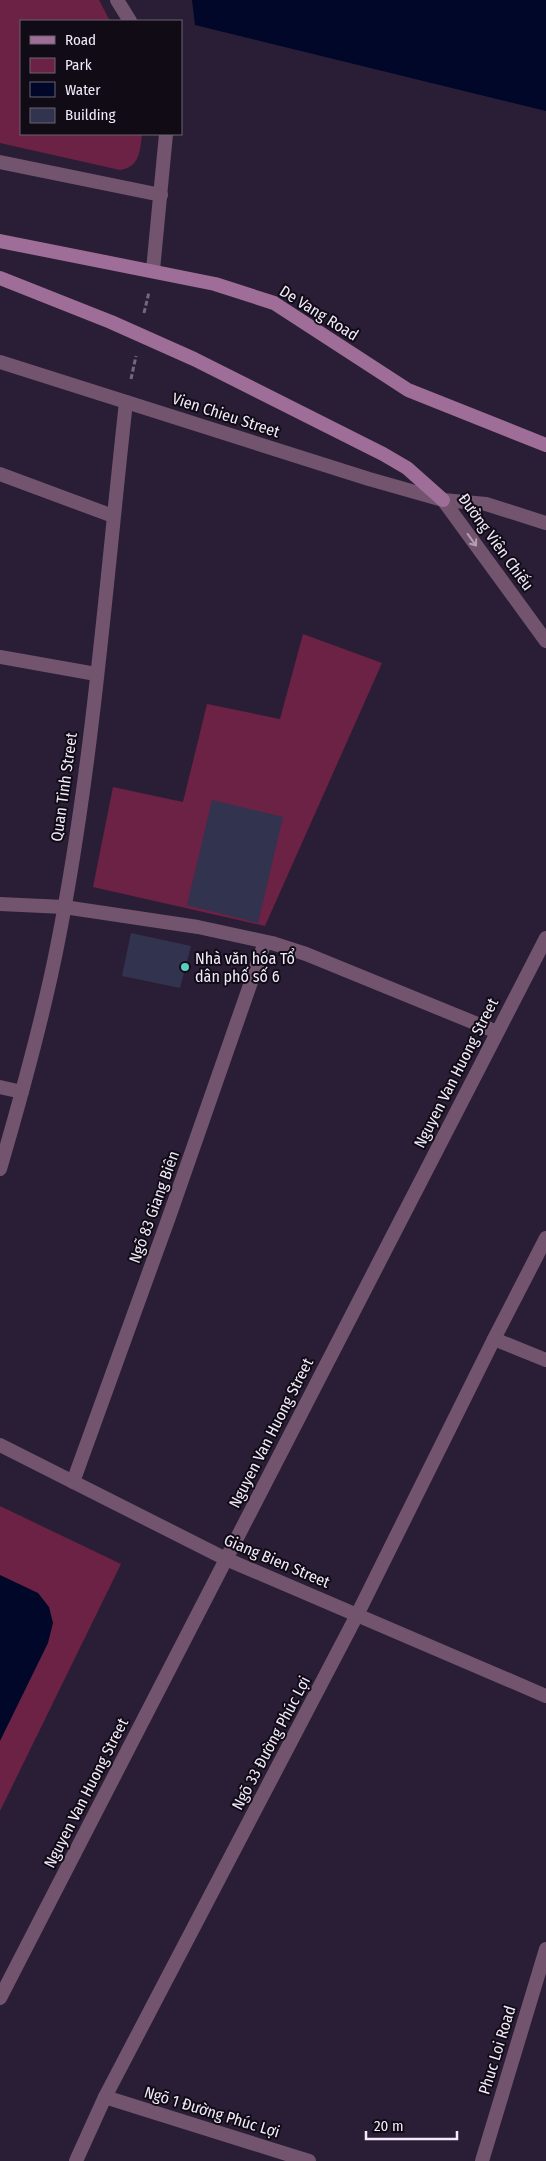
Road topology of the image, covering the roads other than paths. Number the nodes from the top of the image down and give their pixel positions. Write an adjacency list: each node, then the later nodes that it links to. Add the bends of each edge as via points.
1 (117, 0): 2 (street)
2 (129, 20)
3 (166, 135): 5 (street)
4 (0, 162): 5 (street)
5 (161, 195): 7 (street)
6 (0, 241): 7 (main road, De Vang Road)
7 (153, 270): 11 (main road, De Vang Road, via 216,284 274,303 408,390)
8 (0, 278): 13 (main road, via 194,359 383,454 407,468)
9 (0, 362): 10 (street, Vien Chieu Street)
10 (126, 402): 13 (street, Vien Chieu Street); 14 (street, Quan Tinh Street)
11 (546, 445)
12 (0, 474): 14 (street)
13 (443, 500): 15 (street, Đường Viên Chiếu, via 486,504); 16 (street, Đường Viên Chiếu, one-way to 16)
14 (113, 516): 18 (street, Quan Tinh Street)
15 (546, 523)
16 (546, 641)
17 (0, 657): 18 (street)
18 (96, 674): 20 (street, Quan Tinh Street)
19 (0, 904): 20 (street)
20 (64, 907): 22 (street, via 198,927); 25 (street, Quan Tinh Street)
21 (546, 938): 23 (street, Nguyen Van Huong Street)
22 (265, 942): 23 (street, via 306,954); 31 (street, Ngõ 83 Giang Biên)
23 (497, 1032): 32 (street, Nguyen Van Huong Street)
24 (0, 1087): 25 (street)
25 (22, 1092): 26 (street, Quan Tinh Street)
26 (0, 1170)
27 (546, 1238): 28 (street, Ngõ 33 Đường Phúc Lợi)
28 (494, 1339): 29 (street); 33 (street, Ngõ 33 Đường Phúc Lợi)
29 (546, 1360)
30 (0, 1445): 31 (street, Giang Bien Street)
31 (73, 1482): 32 (street, Giang Bien Street)
32 (226, 1559): 33 (street, Giang Bien Street); 36 (street, Nguyen Van Huong Street)
33 (357, 1615): 34 (street, Giang Bien Street); 37 (street, Ngõ 33 Đường Phúc Lợi)
34 (546, 1696)
35 (546, 1949): 40 (street, Phuc Loi Road)
36 (0, 1998)
37 (105, 2097): 38 (street, Ngõ 33 Đường Phúc Lợi); 39 (street, Ngõ 1 Đường Phúc Lợi)
38 (76, 2161)
39 (309, 2161)
40 (482, 2161)

